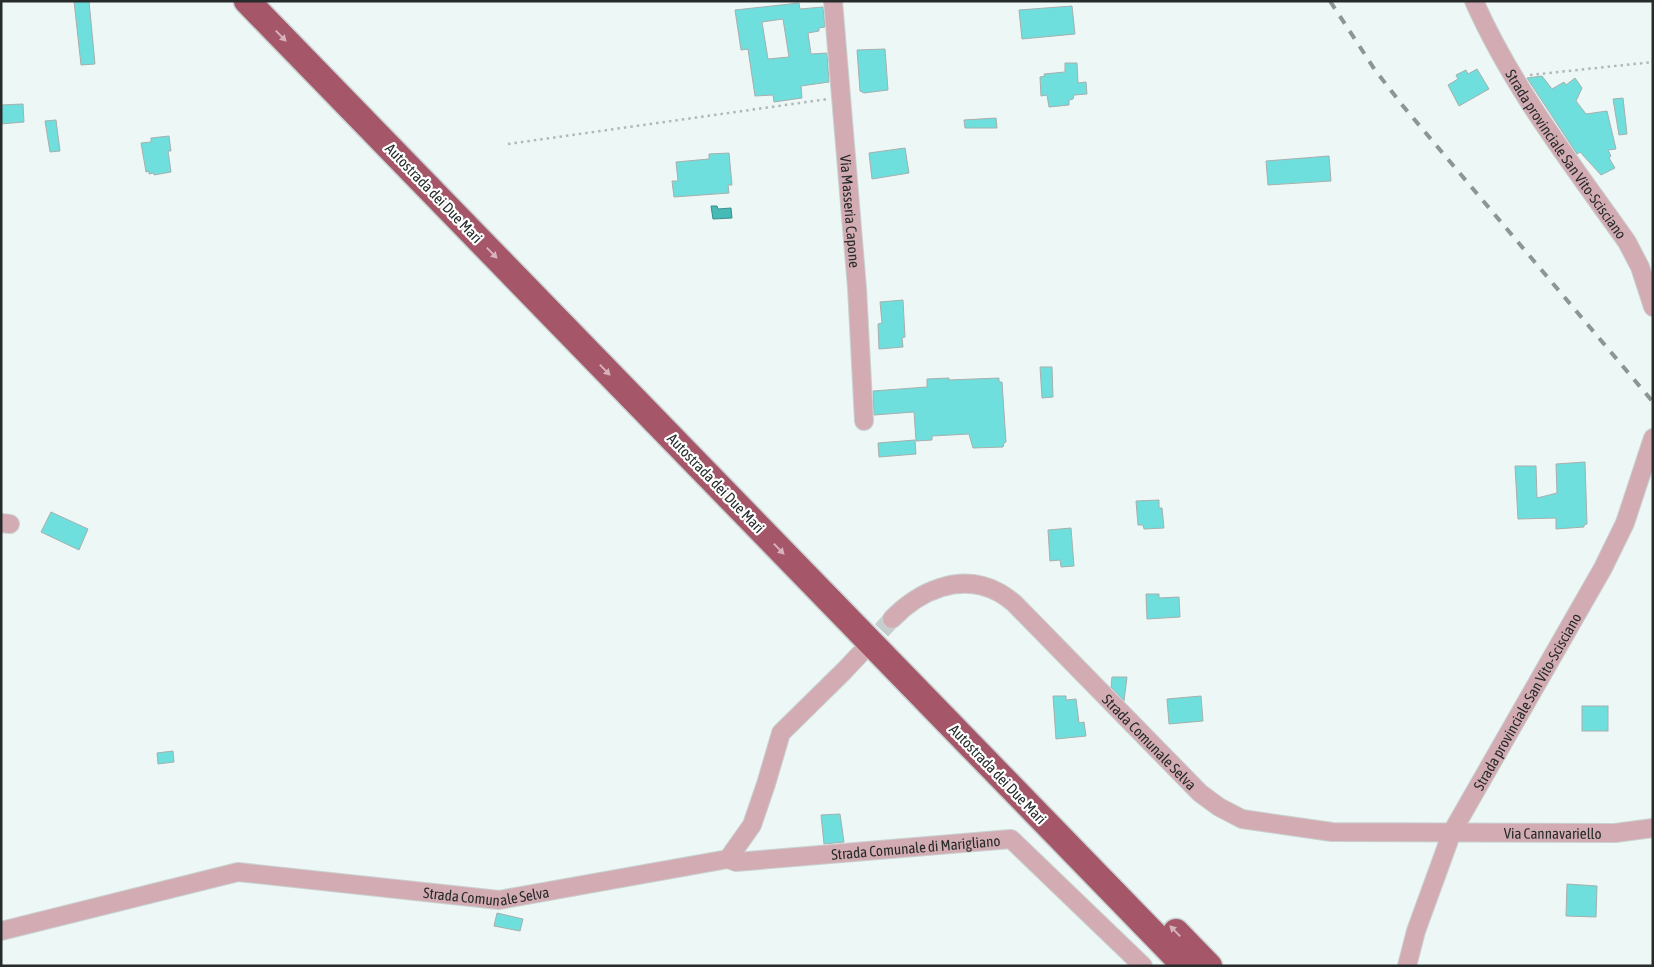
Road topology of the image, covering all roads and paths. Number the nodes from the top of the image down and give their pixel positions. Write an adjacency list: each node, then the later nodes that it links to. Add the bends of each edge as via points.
1 (247, 1): 19 (highway, Autostrada dei Due Mari, one-way to 19)
2 (272, 1): 20 (highway, Autostrada dei Due Mari, one-way to 2)
3 (833, 1): 7 (street, Via Masseria Capone)
4 (1474, 2): 6 (street, Strada provinciale San Vito-Scisciano)
5 (1653, 62): 6 (path, via 1542,73)
6 (1514, 79): 9 (street, Strada provinciale San Vito-Scisciano, via 1627,242 1640,267)
7 (842, 97): 8 (path); 10 (street, Via Masseria Capone)
8 (508, 144)
9 (1653, 306)
10 (864, 421)
11 (1653, 438): 15 (street, Strada provinciale San Vito-Scisciano, via 1625,523 1603,568)
12 (892, 619): 15 (street, Strada Comunale Selva, via 916,599 937,588 961,582 997,591 1014,603 1200,793 1219,807 1242,819 1332,832)
13 (860, 654): 16 (street, via 781,733 752,825)
14 (1653, 828): 15 (street, Via Cannavariello, via 1615,833)
15 (1452, 832): 21 (street, Strada provinciale San Vito-Scisciano, via 1416,931)
16 (728, 859): 17 (street, Strada Comunale Selva, via 499,900 238,872); 18 (street, Strada Comunale di Marigliano, via 736,862 1010,839)
17 (1, 931)
18 (1143, 966)
19 (1184, 966)
20 (1209, 966)
21 (1407, 966)

